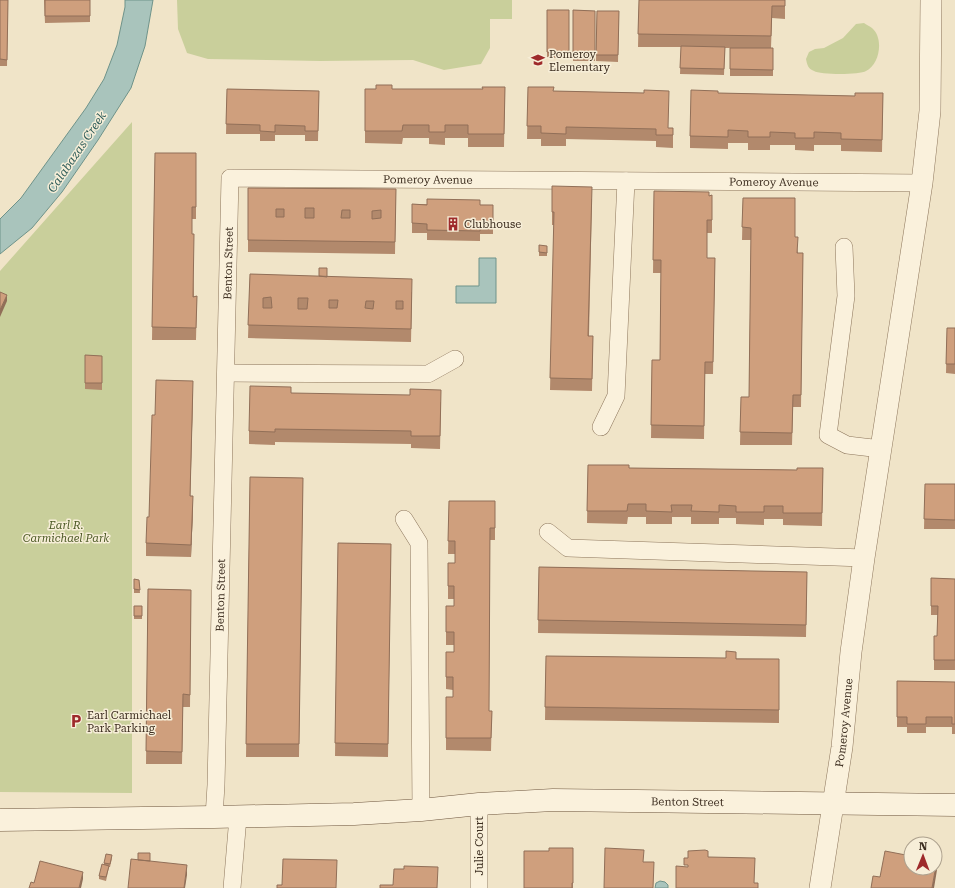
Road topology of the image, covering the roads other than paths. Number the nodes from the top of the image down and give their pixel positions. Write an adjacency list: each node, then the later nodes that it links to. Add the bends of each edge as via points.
1 (931, 0): 4 (street, Pomeroy Avenue, via 930,111)
2 (230, 178): 3 (street, Pomeroy Avenue); 7 (street, Benton Street)
3 (626, 181): 4 (street, Pomeroy Avenue); 8 (street, via 616,396)
4 (922, 183): 9 (street, Pomeroy Avenue)
5 (844, 248): 9 (street, via 846,296 828,435 848,445)
6 (455, 360): 7 (street, via 428,374)
7 (226, 374): 18 (street, Benton Street)
8 (601, 427)
9 (881, 449): 12 (street, Pomeroy Avenue)
10 (404, 519): 16 (street, via 419,542)
11 (548, 532): 12 (street, via 568,548)
12 (864, 558): 13 (street, Pomeroy Avenue, via 851,652 842,747)
13 (832, 803): 14 (main road, Benton Street, via 553,800); 15 (main road, Benton Street); 22 (street, Pomeroy Avenue)
14 (479, 804): 16 (main road, Benton Street); 21 (street, Julie Court)
15 (955, 805)
16 (421, 810): 17 (main road, Benton Street)
17 (238, 817): 18 (main road, Benton Street); 20 (street)
18 (214, 818): 19 (main road, Benton Street)
19 (0, 820)
20 (232, 888)
21 (479, 888)
22 (820, 888)

